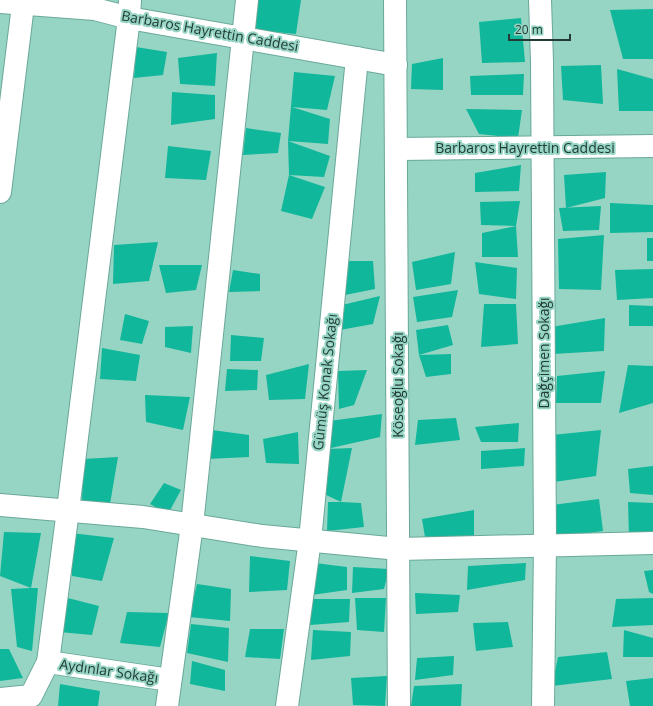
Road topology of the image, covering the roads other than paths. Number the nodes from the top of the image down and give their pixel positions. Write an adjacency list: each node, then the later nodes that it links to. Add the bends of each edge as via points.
1 (247, 0): 8 (street)
2 (395, 0): 10 (street, Köseoğlu Sokağı)
3 (540, 0): 13 (street, Dağçimen Sokağı)
4 (0, 2): 6 (street, Barbaros Hayrettin Caddesi)
5 (94, 4): 6 (street, Barbaros Hayrettin Caddesi); 7 (street, Barbaros Hayrettin Caddesi)
6 (23, 5): 11 (street)
7 (129, 9): 8 (street, Barbaros Hayrettin Caddesi); 17 (street)
8 (242, 37): 9 (street, Barbaros Hayrettin Caddesi); 18 (street)
9 (357, 58): 10 (street, Barbaros Hayrettin Caddesi); 19 (street, Gümüş Konak Sokağı)
10 (396, 65): 14 (street, Köseoğlu Sokağı)
11 (6, 98): 15 (street)
12 (653, 146): 13 (street, Barbaros Hayrettin Caddesi)
13 (543, 147): 14 (street, Barbaros Hayrettin Caddesi); 21 (street, Dağçimen Sokağı)
14 (396, 149): 22 (street, Köseoğlu Sokağı)
15 (0, 192)
16 (0, 505): 17 (street)
17 (68, 510): 18 (street); 23 (street)
18 (192, 525): 19 (street, via 262,536); 24 (street)
19 (310, 540): 22 (street); 27 (street, Gümüş Konak Sokağı)
20 (653, 543): 21 (street)
21 (545, 545): 22 (street); 29 (street, Dağçimen Sokağı)
22 (398, 549): 28 (street, Köseoğlu Sokağı)
23 (48, 662): 24 (street, Aydınlar Sokağı); 25 (street, via 31,696)
24 (170, 680): 26 (street)
25 (0, 699)
26 (167, 706)
27 (287, 706)
28 (399, 706)
29 (543, 706)

